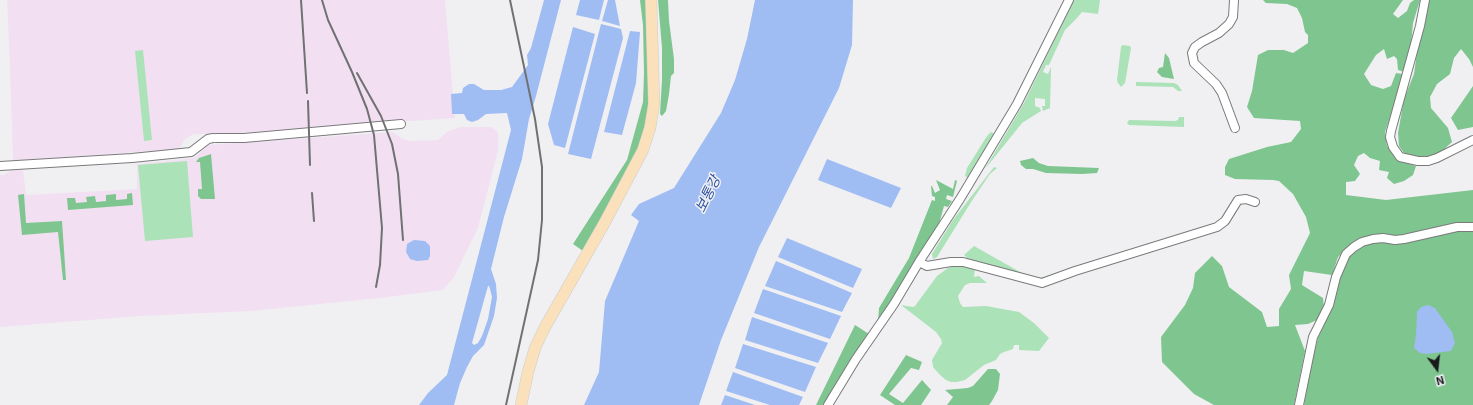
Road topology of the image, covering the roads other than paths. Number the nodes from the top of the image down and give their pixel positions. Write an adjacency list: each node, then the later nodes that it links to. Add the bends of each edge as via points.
1 (651, 0): 12 (main road, via 654,104 643,150 606,222 545,327 535,348)
2 (1069, 0): 11 (street, via 1017,104 960,199)
3 (1234, 0): 6 (street, via 1233,17 1229,24 1195,47 1192,53 1194,63 1222,93)
4 (1425, 0): 7 (street, via 1391,131 1393,147 1400,156 1428,162)
5 (401, 124): 8 (street, via 244,138 215,138 208,139 192,152)
6 (1235, 128)
7 (1473, 140)
8 (0, 166)
9 (1255, 202): 11 (street, via 1238,200 1225,221 1217,227 1042,283 963,262 926,266)
10 (1473, 227): 14 (street, via 1457,227 1404,239 1373,239 1362,242 1346,254 1336,277 1329,305 1313,337)
11 (918, 262): 13 (street, via 894,304)
12 (521, 405)
13 (828, 405)
14 (1299, 405)

